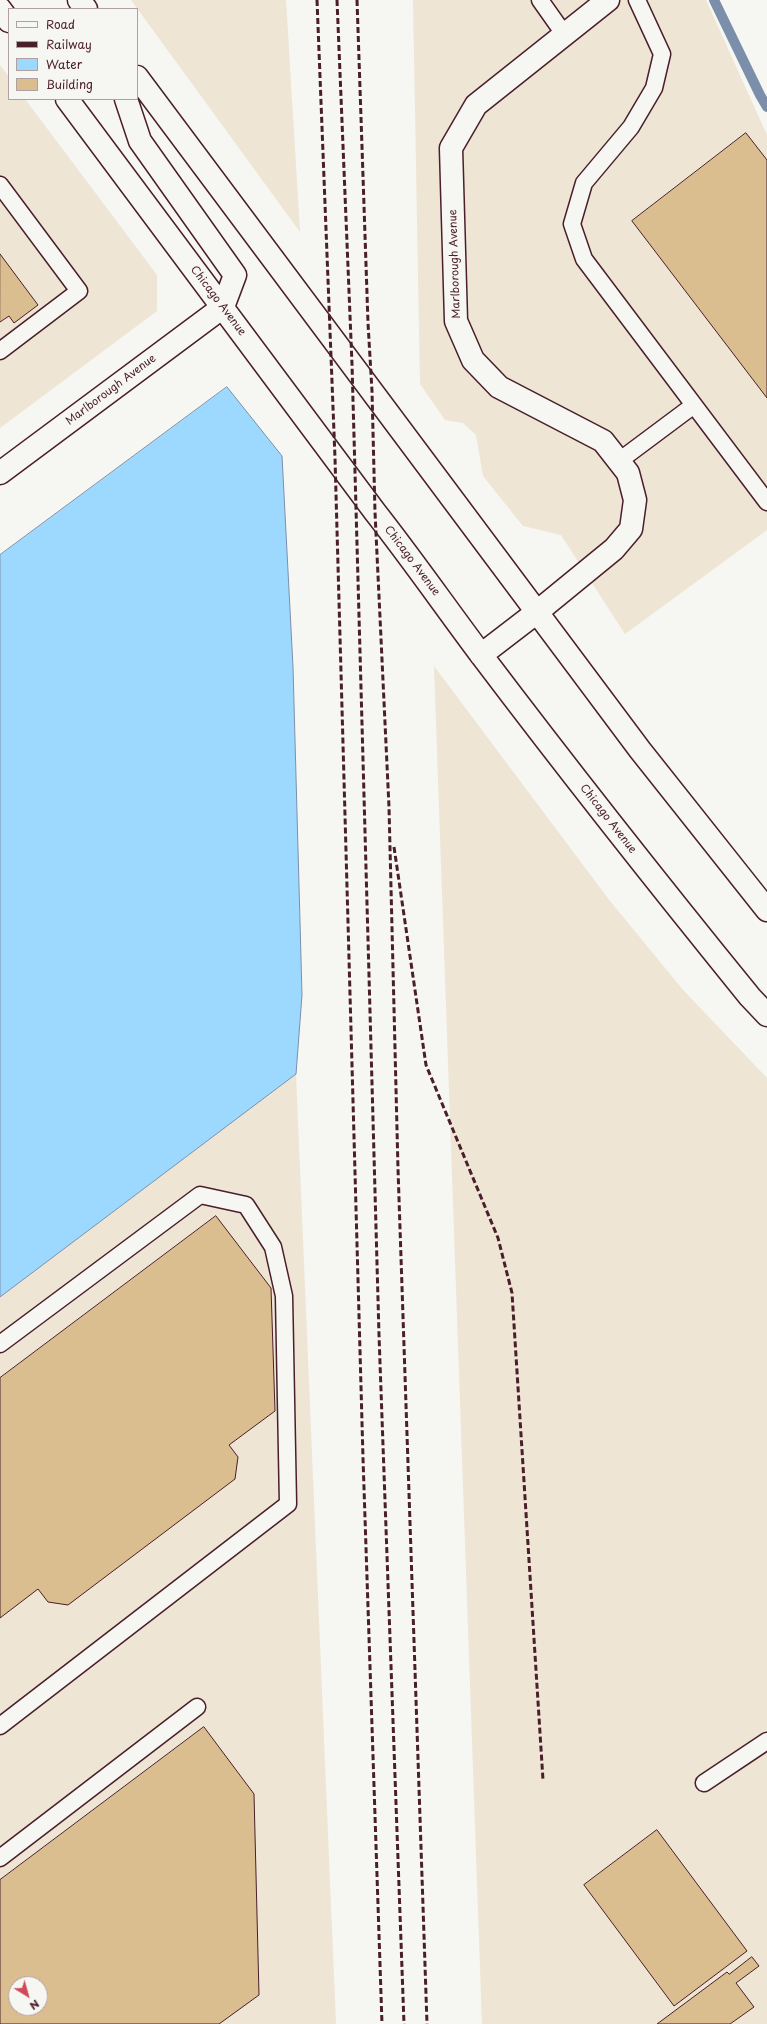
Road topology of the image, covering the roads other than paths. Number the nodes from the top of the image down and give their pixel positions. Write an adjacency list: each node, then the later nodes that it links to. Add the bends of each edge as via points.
1 (79, 0): 5 (main road)
2 (540, 0): 8 (lane)
3 (608, 0): 8 (main road, Marlborough Avenue)
4 (637, 0): 15 (lane, via 662,54 654,88 631,127 584,183 572,224 584,259)
5 (85, 8)
6 (0, 9): 7 (main road)
7 (8, 20)
8 (564, 34): 16 (main road, Marlborough Avenue, via 476,105 451,148 456,321 473,360 499,387 604,441)
9 (138, 78): 19 (main road)
10 (68, 100): 13 (main road, Chicago Avenue)
11 (126, 100): 13 (main road, via 140,141 235,275)
12 (0, 185): 14 (lane, via 79,291)
13 (222, 307): 17 (main road, Marlborough Avenue); 20 (main road, Chicago Avenue)
14 (0, 351)
15 (694, 405): 16 (lane); 18 (lane)
16 (619, 461): 19 (main road, Marlborough Avenue, via 628,472 635,500 631,529 614,549)
17 (0, 473)
18 (767, 502)
19 (536, 612): 20 (main road, Marlborough Avenue); 21 (main road, via 640,750)
20 (481, 655): 22 (main road, Chicago Avenue, via 661,886)
21 (767, 910)
22 (767, 1015)
23 (0, 1344): 25 (lane, via 200,1195 246,1205 273,1247 284,1296 288,1504)
24 (198, 1707): 28 (lane)
25 (0, 1726)
26 (767, 1741): 27 (lane)
27 (704, 1783)
28 (0, 1858)

